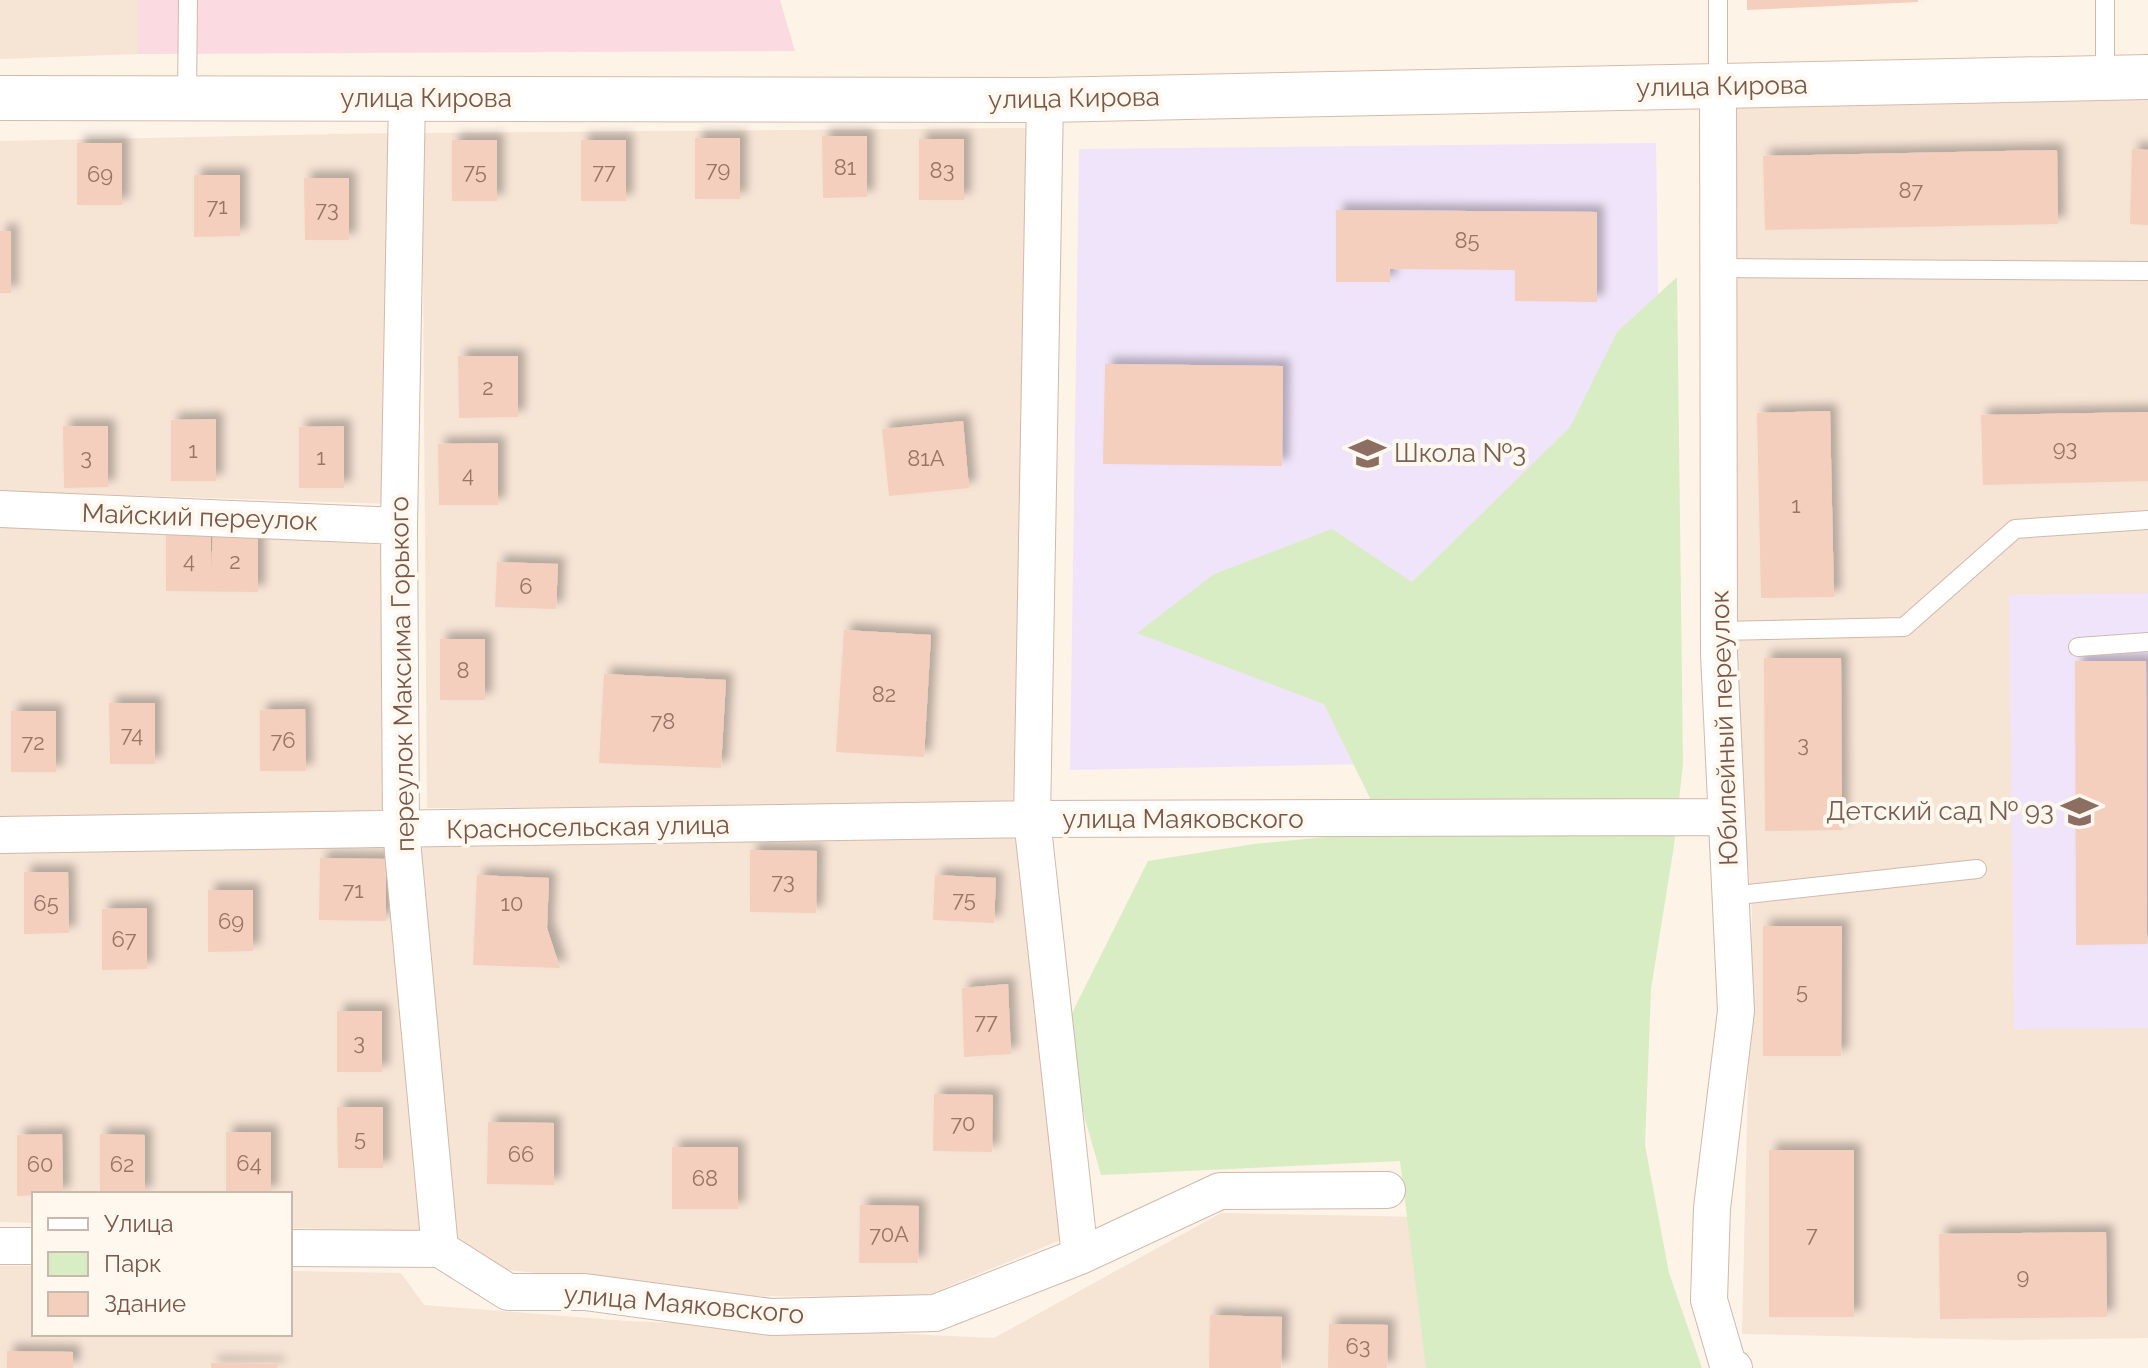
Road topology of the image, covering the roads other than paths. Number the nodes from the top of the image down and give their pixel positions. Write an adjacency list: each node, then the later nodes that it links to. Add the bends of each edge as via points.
1 (188, 0): 9 (lane)
2 (1718, 0): 6 (lane)
3 (2105, 0): 4 (lane)
4 (2105, 76): 5 (street, улица Кирова); 6 (street, улица Кирова)
5 (2148, 77)
6 (1718, 87): 10 (street, улица Кирова); 11 (street, Юбилейный переулок)
7 (407, 97): 9 (street, улица Кирова); 10 (street, улица Кирова); 15 (street, переулок Максима Горького)
8 (0, 98): 9 (street, улица Кирова)
9 (187, 98)
10 (1045, 100): 20 (street)
11 (1718, 268): 12 (lane); 16 (street, Юбилейный переулок)
12 (2148, 271)
13 (0, 509): 15 (street, Майский переулок)
14 (2148, 520): 16 (lane, via 2015,529 1904,627)
15 (399, 526): 21 (street, переулок Максима Горького)
16 (1719, 631): 19 (street, Юбилейный переулок)
17 (2148, 642): 18 (lane)
18 (2078, 647)
19 (1726, 817): 20 (street, улица Маяковского); 24 (street, Юбилейный переулок)
20 (1032, 819): 21 (street, Красносельская улица); 30 (street, улица Маяковского)
21 (401, 830): 22 (street, Красносельская улица); 29 (street, переулок Максима Горького)
22 (0, 835)
23 (1977, 869): 24 (lane)
24 (1730, 896): 31 (street, Юбилейный переулок, via 1736,1011 1712,1208 1709,1300)
25 (1387, 1190): 30 (street, улица Маяковского, via 1220,1191)
26 (0, 1246): 27 (street)
27 (32, 1246)
28 (292, 1248): 29 (street)
29 (440, 1249): 30 (street, улица Маяковского, via 508,1292 585,1292 771,1317 935,1313)
30 (1080, 1256)
31 (1729, 1367)

